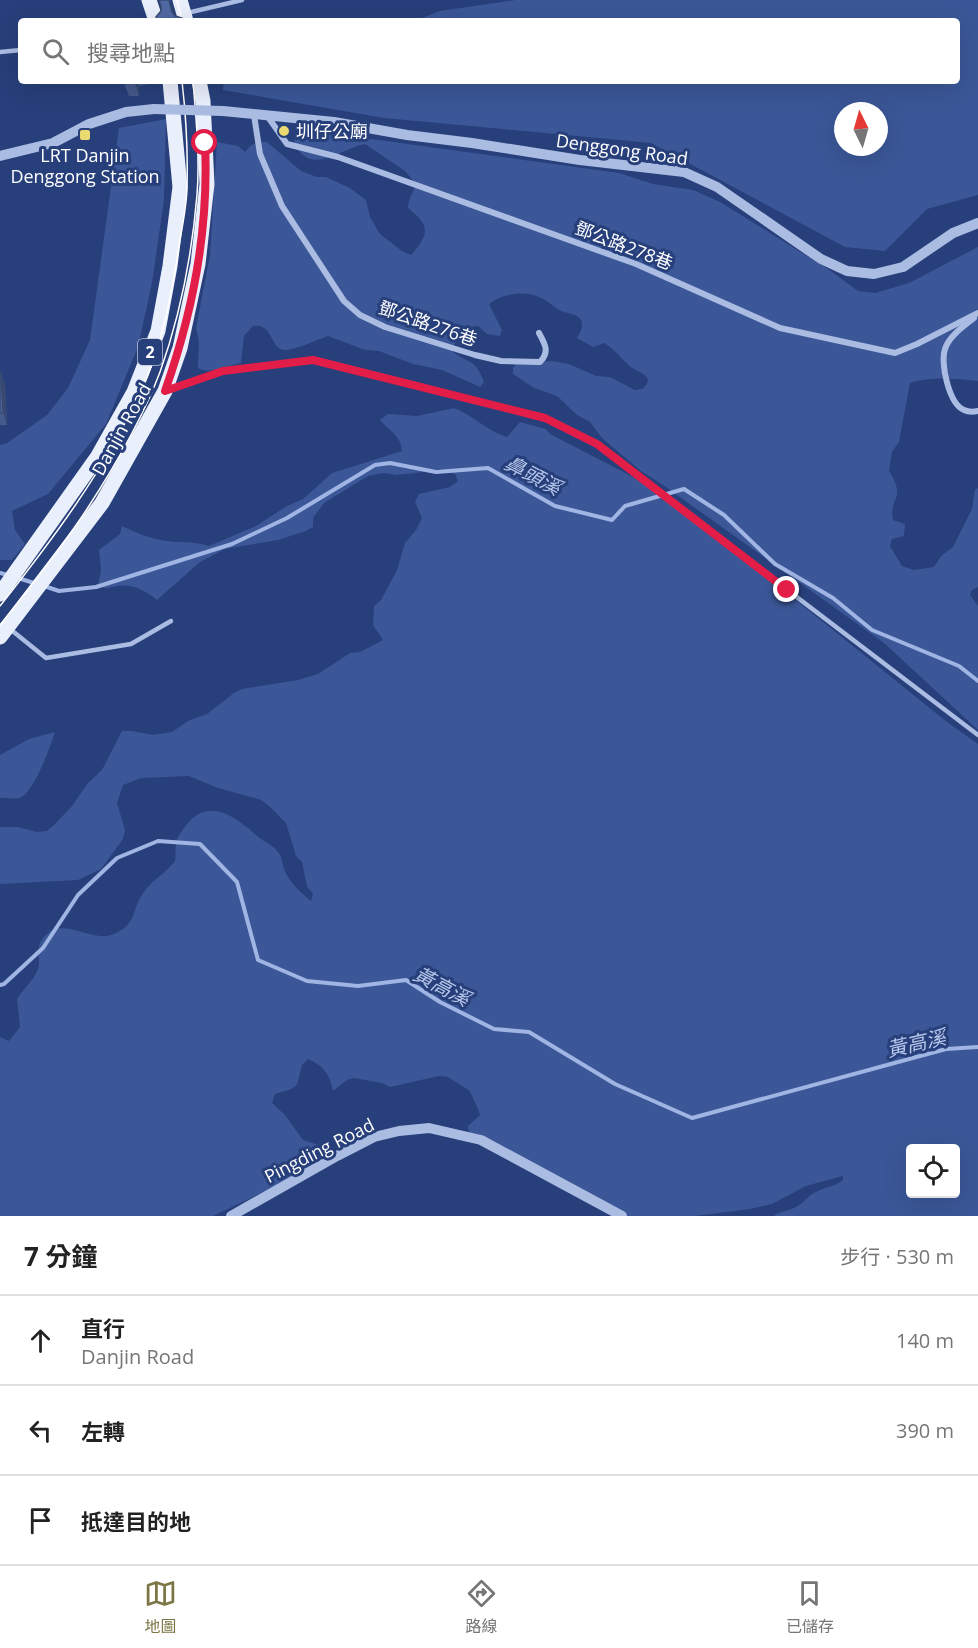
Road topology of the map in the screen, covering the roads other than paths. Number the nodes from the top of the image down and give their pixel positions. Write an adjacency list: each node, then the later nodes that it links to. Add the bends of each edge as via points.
1 (147, 0): 4 (main road)
2 (242, 0): 3 (lane)
3 (183, 11)
4 (155, 18)
5 (18, 50): 6 (lane)
6 (0, 52)
7 (170, 84): 17 (main road, Danjin Road / 2, via 180,187 158,331 134,392 98,456)
8 (200, 84): 15 (main road, Danjin Road / 2, via 207,184 198,264 180,348)
9 (254, 115): 10 (street, Denggong Road); 11 (street, Denggong Road, bridge, via 154,109 126,112 89,124 53,143); 14 (street, 鄧公路276巷, via 260,154 282,206 344,301 360,315 385,327 501,361 540,362 547,346)
10 (268, 116): 12 (street, Denggong Road, via 684,172 717,187 821,259 847,271 874,274 903,267 953,233); 13 (street, 鄧公路278巷, via 287,144 338,157 636,264 780,328 895,353)
11 (0, 156)
12 (978, 223)
13 (978, 314): 16 (street, via 954,335 945,348 943,360 956,404 964,410)
14 (539, 333)
15 (165, 391): 19 (main road, Danjin Road / 2, via 102,503); 20 (lane, via 223,371 313,360 545,418 597,444)
16 (978, 411)
17 (4, 589)
18 (171, 621): 19 (lane, via 130,644 46,657)
19 (4, 632)
20 (978, 735)
21 (231, 1216): 22 (street, Pingding Road, via 374,1137 429,1128 481,1140)
22 (622, 1216)

